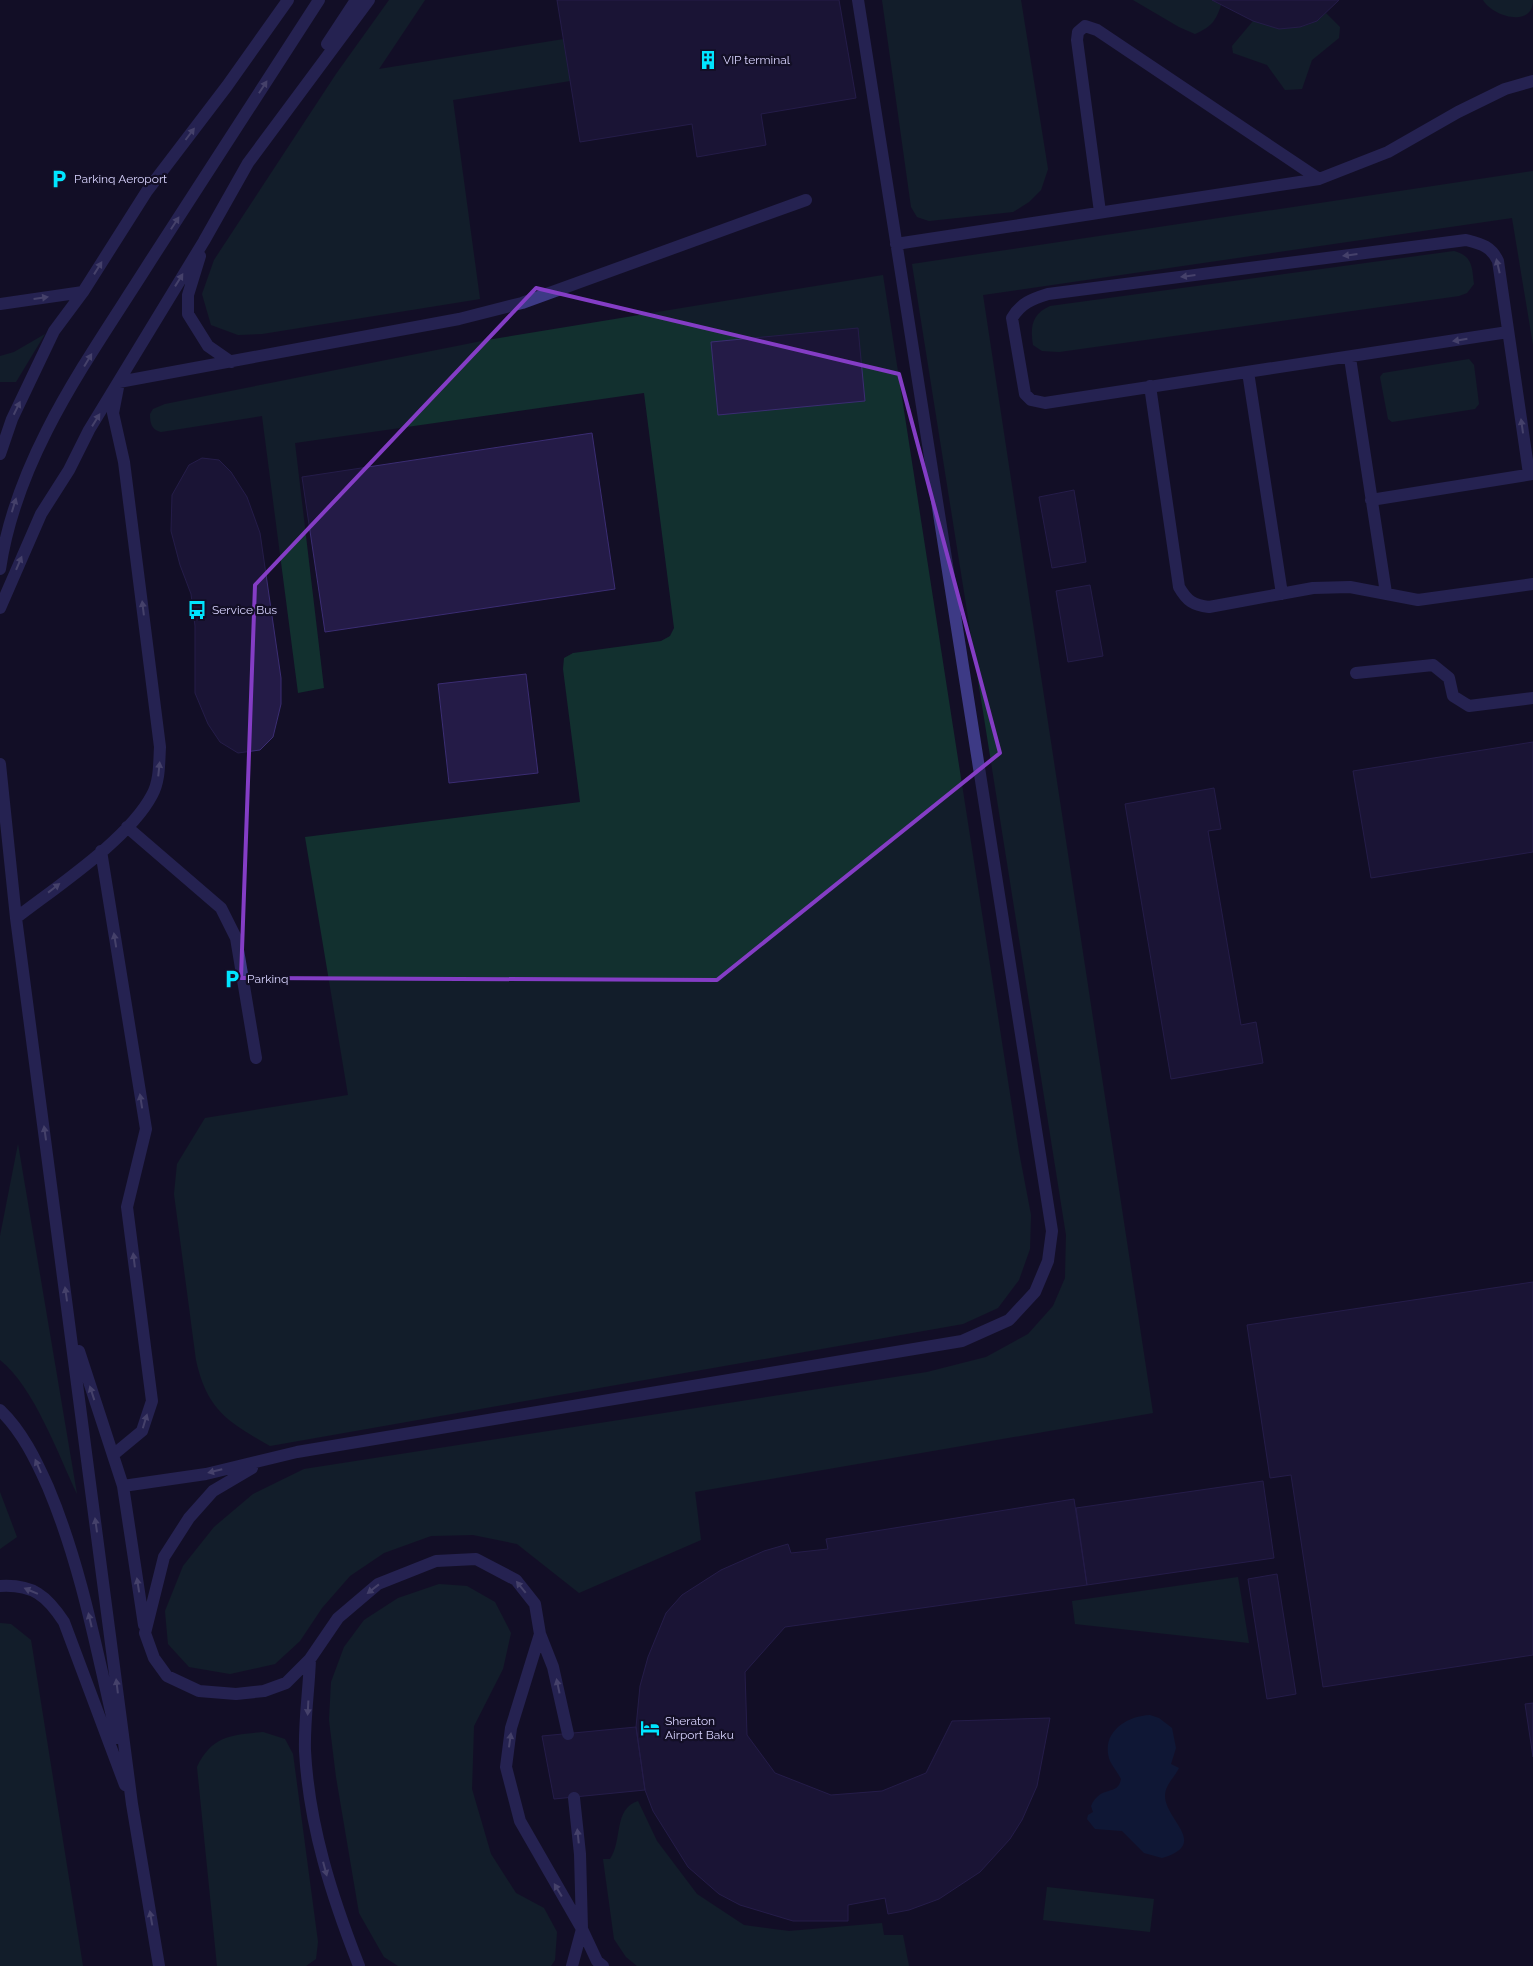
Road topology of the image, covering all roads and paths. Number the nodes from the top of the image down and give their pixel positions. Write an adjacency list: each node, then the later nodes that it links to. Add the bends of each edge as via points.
1 (288, 0): 13 (lane, one-way to 1, via 147,191)
2 (319, 0): 24 (lane, one-way to 2, via 13,505 30,461 90,357)
3 (356, 0): 7 (lane)
4 (369, 0): 7 (lane)
5 (858, 0): 12 (lane)
6 (1533, 81): 8 (lane, via 1505,89 1388,152)
7 (248, 163): 11 (lane)
8 (1319, 179): 10 (lane); 10 (lane, via 1097,30 1085,26 1078,32 1077,40)
9 (806, 200): 17 (lane, via 522,303 459,319)
10 (1100, 212): 12 (lane)
11 (204, 241): 17 (lane, via 188,295 188,314 208,346); 19 (lane, one-way to 11)
12 (896, 244): 38 (lane, via 1051,1222 1048,1261 1036,1292 1009,1320 962,1341)
13 (83, 292): 14 (lane, one-way to 13); 21 (lane, one-way to 13, via 12,419 54,331)
14 (0, 304)
15 (1508, 332): 16 (lane, one-way to 16); 20 (lane, one-way to 20, via 1494,252 1466,240 1048,294 1028,301 1012,318 1025,394 1031,400 1044,403); 22 (lane, one-way to 15)
16 (1350, 358): 18 (lane); 23 (lane)
17 (231, 362): 19 (lane)
18 (1248, 372): 20 (lane); 26 (lane)
19 (119, 382): 28 (lane, one-way to 19, via 41,514); 32 (lane, one-way to 19, via 153,795 159,774 160,746 124,462 113,413)
20 (1150, 386): 26 (lane, via 1179,587 1185,599 1195,606 1209,607)
21 (0, 454)
22 (1531, 474): 23 (lane)
23 (1371, 500): 27 (lane)
24 (0, 569)
25 (1533, 584): 27 (lane, via 1418,600)
26 (1282, 594): 27 (lane, via 1314,588 1350,587)
27 (1386, 594)
28 (0, 608)
29 (1356, 673): 30 (lane, via 1433,665 1450,678 1453,696 1469,706)
30 (1533, 698)
31 (0, 764): 34 (lane)
32 (127, 827): 33 (lane); 35 (lane, via 221,908 236,938)
33 (101, 852): 34 (lane, one-way to 33); 39 (lane, one-way to 33, via 142,1431 152,1401 127,1207 146,1129)
34 (16, 918): 36 (lane, one-way to 34)
35 (256, 1058)
36 (71, 1326): 39 (lane, one-way to 36); 47 (lane, one-way to 36)
37 (0, 1410): 47 (lane, one-way to 37, via 78,1570 65,1528 32,1452)
38 (297, 1452): 40 (lane, one-way to 40, via 206,1474); 42 (lane, via 245,1470 212,1491 189,1518 164,1557)
39 (112, 1455): 40 (lane)
40 (123, 1486): 42 (lane, one-way to 40)
41 (0, 1586): 47 (lane, one-way to 41, via 64,1622 51,1602 31,1590 14,1585)
42 (145, 1633): 44 (lane, via 154,1658 167,1676 199,1692 236,1694 264,1691 286,1683)
43 (540, 1634): 44 (lane, one-way to 44, via 535,1604 516,1580 476,1559 436,1561 378,1584 338,1618); 45 (lane, one-way to 43, via 553,1667); 48 (lane, one-way to 43, via 520,1821 506,1767 512,1728)
44 (310, 1659): 50 (lane, one-way to 50, via 305,1751 313,1818 326,1872)
45 (568, 1734)
46 (574, 1798): 48 (lane, one-way to 46, via 580,1854)
47 (132, 1804): 49 (lane, one-way to 47)
48 (582, 1929): 51 (lane); 52 (lane, via 597,1961)
49 (159, 1966)
50 (359, 1966)
51 (572, 1966)
52 (603, 1966)

